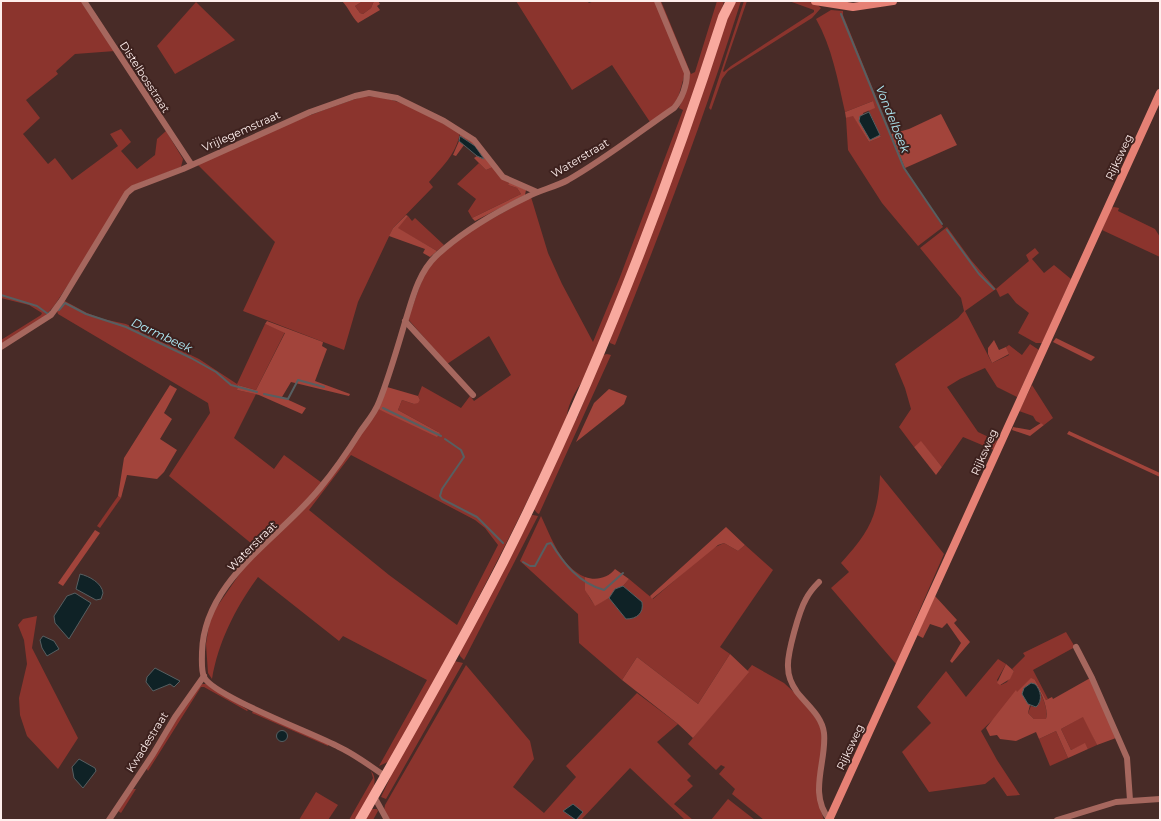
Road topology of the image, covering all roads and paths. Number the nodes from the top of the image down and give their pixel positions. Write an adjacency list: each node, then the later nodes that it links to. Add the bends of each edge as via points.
1 (84, 1): 9 (street, Distelbosstraat)
2 (657, 1): 10 (street, Waterstraat, via 687,73 679,102 592,165 566,181)
3 (726, 1): 7 (main road)
4 (732, 1): 7 (main road)
5 (815, 1): 6 (main road, via 853,8)
6 (893, 1)
7 (723, 17): 17 (main road, via 665,188 582,392 499,568)
8 (1160, 93): 21 (main road, Rijksweg)
9 (191, 164): 10 (street, Vrijlegemstraat, via 310,112 369,93 397,98 444,121 474,140 503,177); 12 (street, Vrijlegemstraat, via 139,185 127,193 51,315)
10 (537, 192): 11 (street, Waterstraat, via 476,224 434,258 413,294)
11 (405, 321): 13 (street); 16 (street, Waterstraat, via 376,409 321,487 297,515 242,567 215,602 203,635)
12 (1, 347)
13 (473, 395)
14 (819, 582): 21 (street, via 806,598 802,608 788,668 797,692 823,725 819,794)
15 (1076, 647): 20 (street, via 1127,758)
16 (204, 676): 17 (street, via 210,684 249,707 337,746); 22 (street, Kwadestraat, via 183,704)
17 (385, 776): 18 (main road)
18 (372, 798): 23 (main road); 24 (street, via 376,800)
19 (1160, 799): 20 (street)
20 (1130, 800): 25 (street)
21 (829, 819)
22 (109, 820)
23 (360, 820)
24 (387, 820)
25 (1057, 820)

